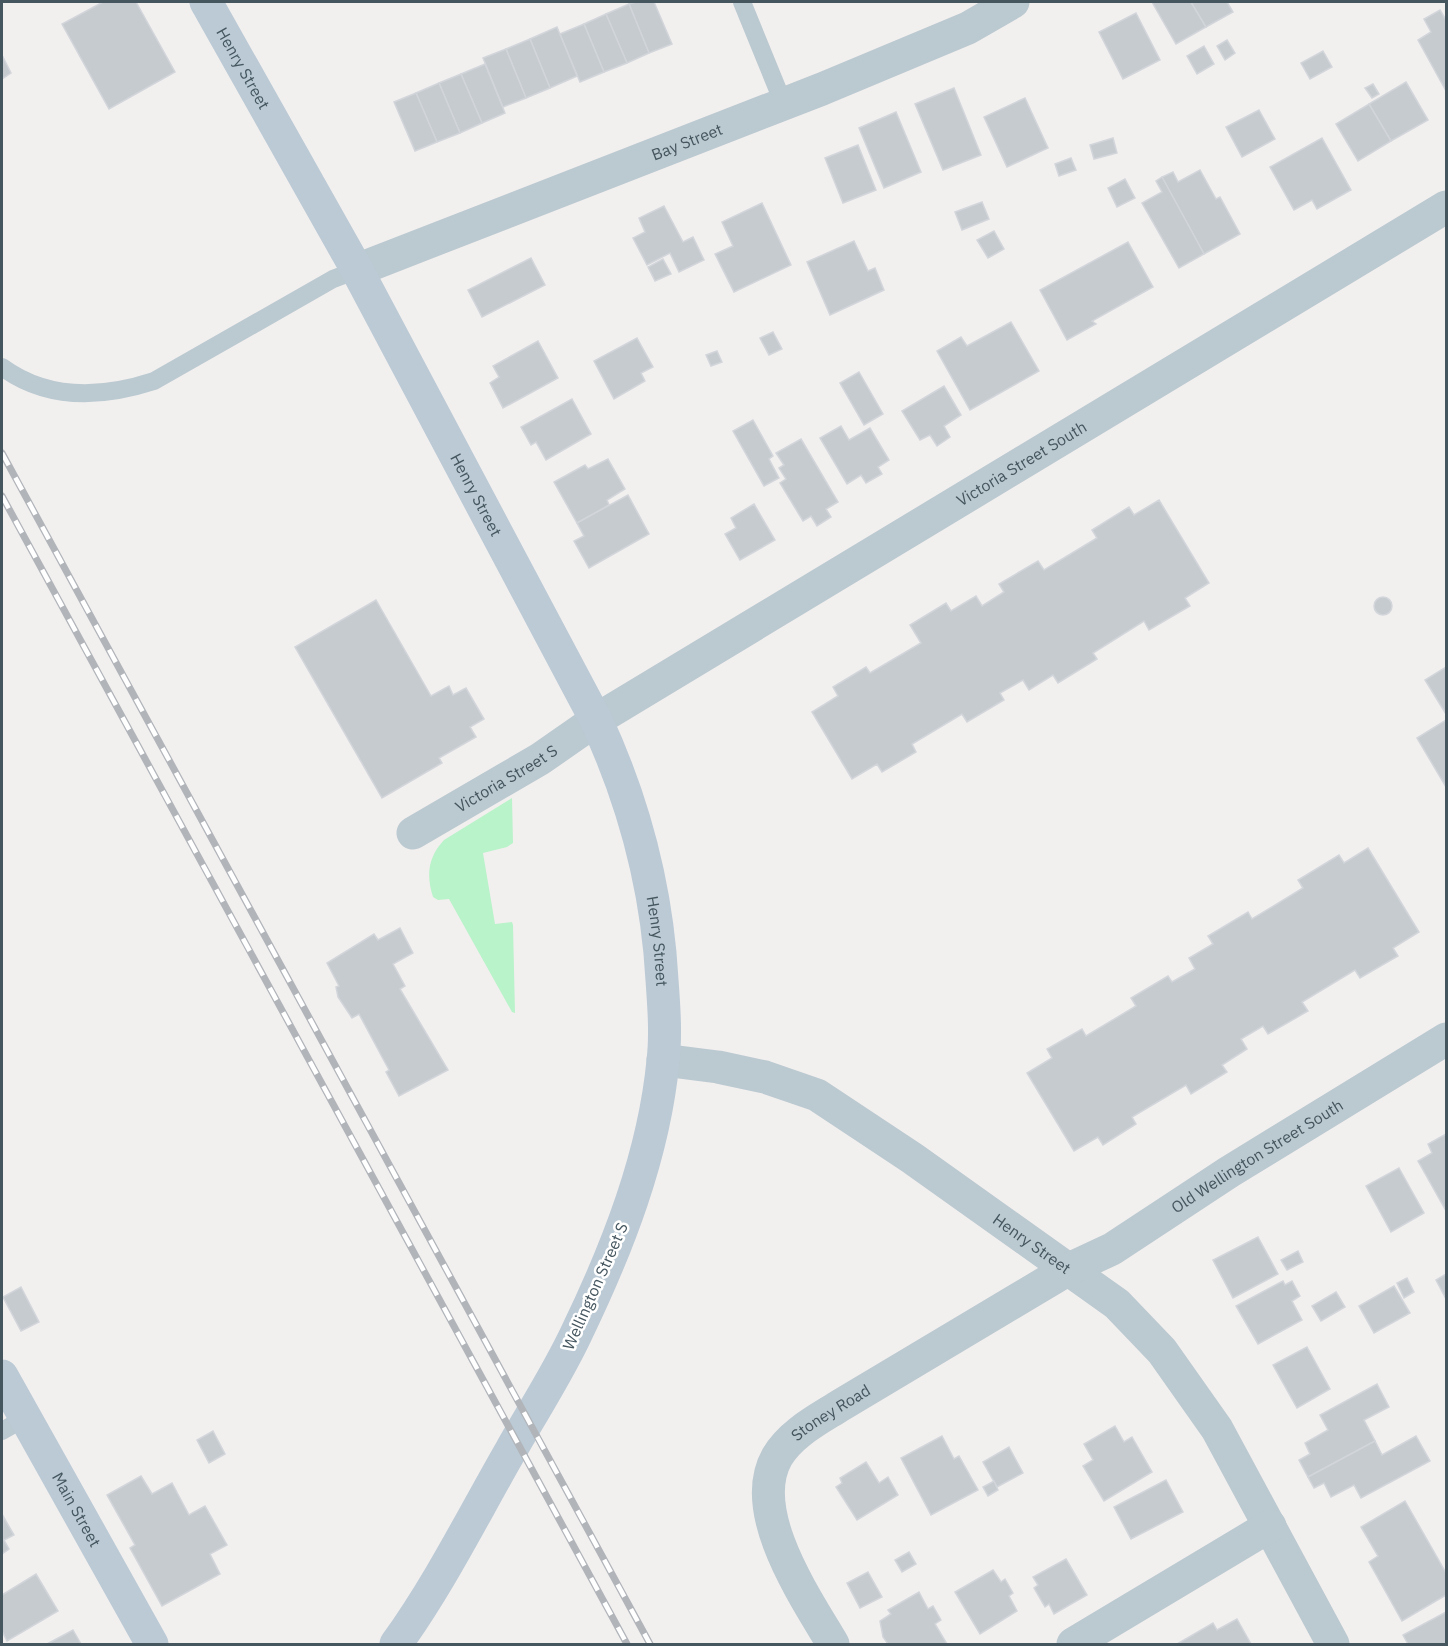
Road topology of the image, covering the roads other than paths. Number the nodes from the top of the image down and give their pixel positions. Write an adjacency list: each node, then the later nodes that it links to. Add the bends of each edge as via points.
1 (206, 2): 6 (main road, Henry Street)
2 (742, 2): 4 (lane)
3 (1013, 2): 4 (street, Bay Street, via 968,28)
4 (784, 105): 6 (street, Bay Street)
5 (1446, 207): 8 (street, Victoria Street South)
6 (357, 270): 7 (lane, via 333,279 154,381 126,390 82,393 45,389); 8 (main road, Henry Street)
7 (2, 367)
8 (596, 720): 9 (street, Victoria Street S, via 540,759); 11 (main road, Henry Street, via 626,789 648,869 660,942)
9 (413, 834)
10 (1446, 1039): 12 (street, Old Wellington Street South, via 1112,1249)
11 (663, 1060): 12 (street, Henry Street, via 718,1066 817,1095); 17 (main road, Wellington Street S, via 637,1185 576,1334 428,1599)
12 (1067, 1270): 15 (street, Henry Street, via 1117,1304 1162,1351 1216,1429); 18 (street, Stoney Road, via 810,1424 777,1458 770,1477 772,1523 791,1569)
13 (2, 1376): 14 (main road, Main Street)
14 (13, 1424): 16 (main road, Main Street)
15 (1270, 1526): 19 (street); 20 (street, Henry Street)
16 (152, 1644)
17 (396, 1644)
18 (833, 1644)
19 (1073, 1644)
20 (1333, 1644)

